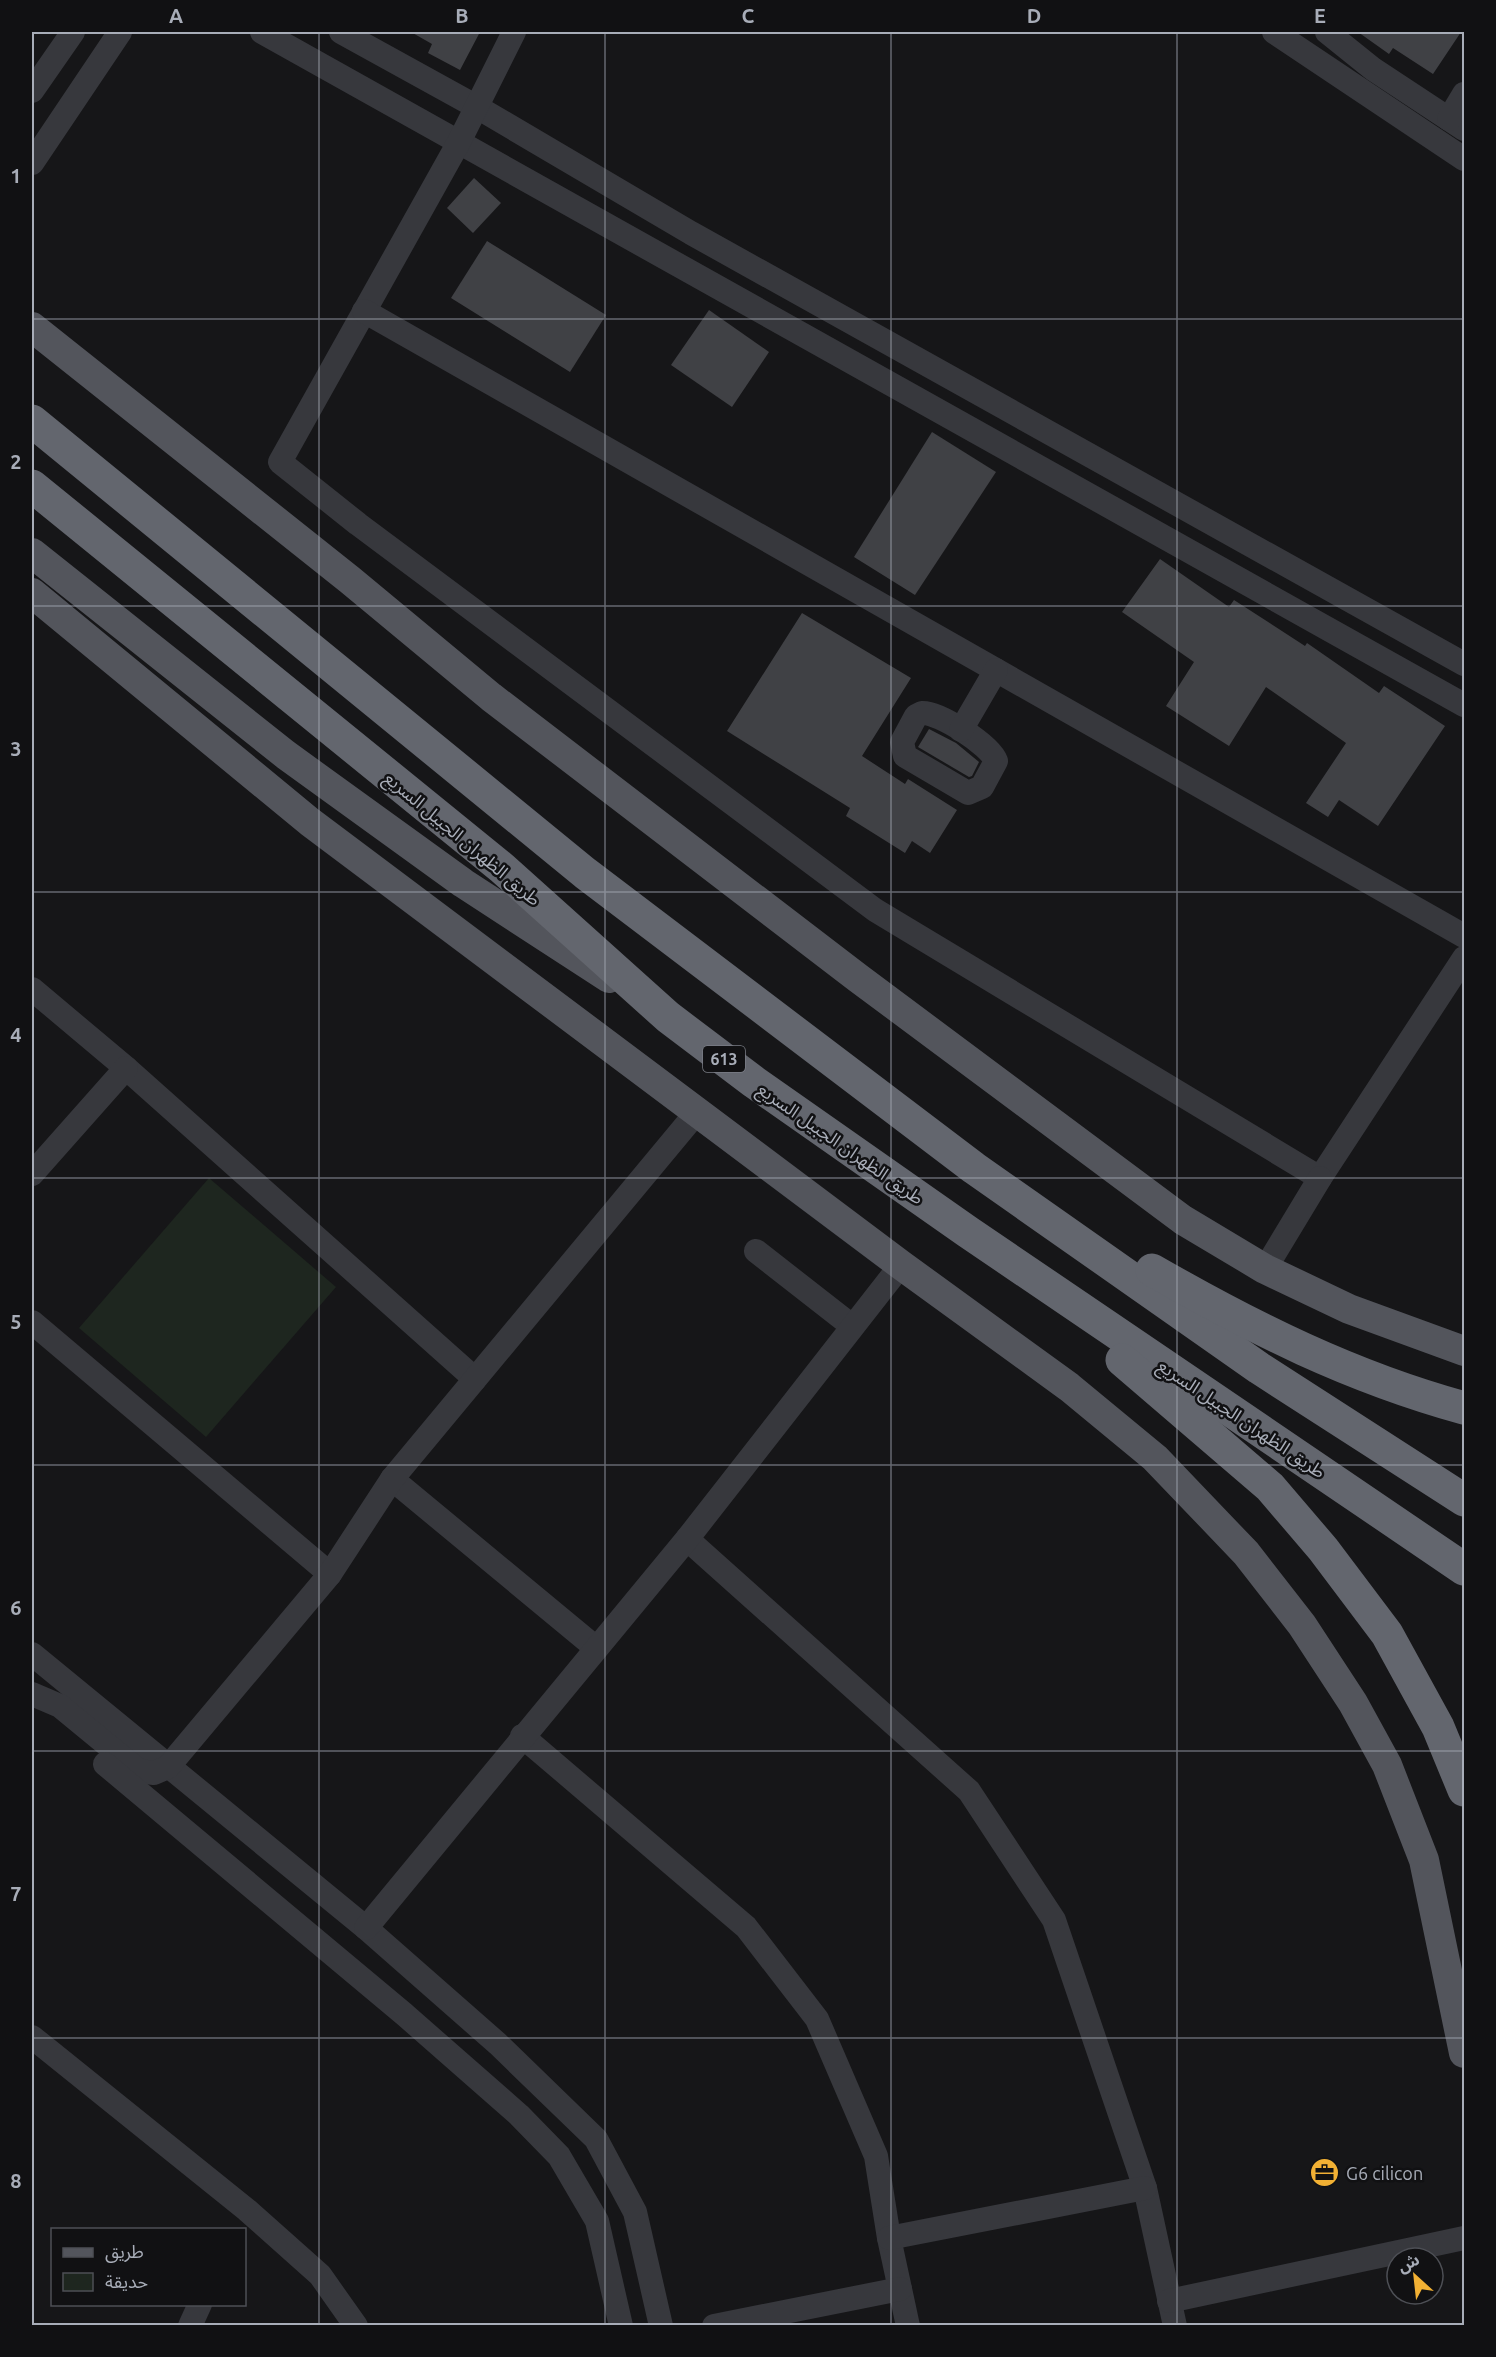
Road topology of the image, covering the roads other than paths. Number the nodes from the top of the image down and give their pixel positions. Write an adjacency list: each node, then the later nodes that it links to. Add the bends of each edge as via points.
1 (73, 32): 8 (street)
2 (120, 32): 15 (street)
3 (262, 32): 12 (street)
4 (341, 32): 10 (street)
5 (514, 32): 10 (street)
6 (1274, 32): 14 (street)
7 (1327, 32): 11 (street, via 1373,69)
8 (32, 92)
9 (1464, 94): 11 (street)
10 (477, 107): 12 (street); 13 (street); 22 (street, via 701,238)
11 (1457, 124)
12 (428, 125): 13 (street)
13 (459, 142): 16 (street); 24 (street)
14 (1464, 159)
15 (32, 163)
16 (364, 311): 23 (street); 34 (street, via 280,462 875,910)
17 (32, 327): 38 (main road, via 491,697 858,978 1183,1220)
18 (32, 421): 32 (highway, via 585,873)
19 (32, 486): 29 (highway, طريق الظهران الجبيل السريع / 613, via 502,868)
20 (32, 553): 29 (main road, via 286,755 463,883)
21 (32, 593): 31 (main road, via 310,822)
22 (1464, 664)
23 (996, 670): 25 (street); 26 (street)
24 (1464, 705)
25 (961, 730)
26 (1464, 936)
27 (1464, 958): 34 (street)
28 (32, 989): 30 (street)
29 (668, 1017): 35 (highway, طريق الظهران الجبيل السريع / 613)
30 (126, 1068): 33 (street); 42 (street)
31 (697, 1112): 37 (main road); 42 (street)
32 (974, 1168): 43 (highway, via 1241,1321 1409,1393); 45 (highway, via 1259,1368)
33 (32, 1174)
34 (1320, 1178): 38 (street)
35 (969, 1232): 47 (highway, طريق الظهران الجبيل السريع / 613); 55 (highway, via 1270,1486 1387,1634 1438,1726)
36 (756, 1251): 40 (street)
37 (901, 1265): 40 (street); 58 (main road, via 1069,1387 1155,1458 1246,1553 1302,1625 1353,1703 1387,1765 1424,1860)
38 (1265, 1269): 41 (main road, via 1349,1310)
39 (32, 1322): 48 (street)
40 (852, 1326): 46 (street)
41 (1464, 1351)
42 (475, 1379): 44 (street)
43 (1464, 1408)
44 (392, 1479): 48 (street); 49 (street)
45 (1464, 1500)
46 (687, 1539): 49 (street); 59 (street, via 969,1791 1054,1920)
47 (1464, 1569)
48 (330, 1574): 54 (street)
49 (596, 1648): 53 (street)
50 (32, 1654): 54 (street)
51 (32, 1694): 54 (street, via 60,1706 139,1771 154,1773)
52 (32, 1703): 69 (street, via 404,2014 519,2115 559,2156 597,2221)
53 (522, 1736): 56 (street); 61 (street, via 746,1927 817,2019 876,2156)
54 (168, 1767): 56 (street)
55 (1464, 1790)
56 (366, 1928): 66 (street, via 498,2044 596,2139 635,2212)
57 (32, 2037): 60 (street)
58 (1464, 2053)
59 (1145, 2188): 61 (street); 64 (street)
60 (242, 2220): 68 (street, via 320,2275)
61 (889, 2238): 63 (street)
62 (1463, 2245): 64 (street)
63 (900, 2289): 70 (street); 71 (street)
64 (1169, 2301): 72 (street)
65 (199, 2306): 67 (street)
66 (664, 2324)
67 (190, 2325)
68 (356, 2325)
69 (621, 2325)
70 (714, 2325)
71 (908, 2325)
72 (1174, 2325)

